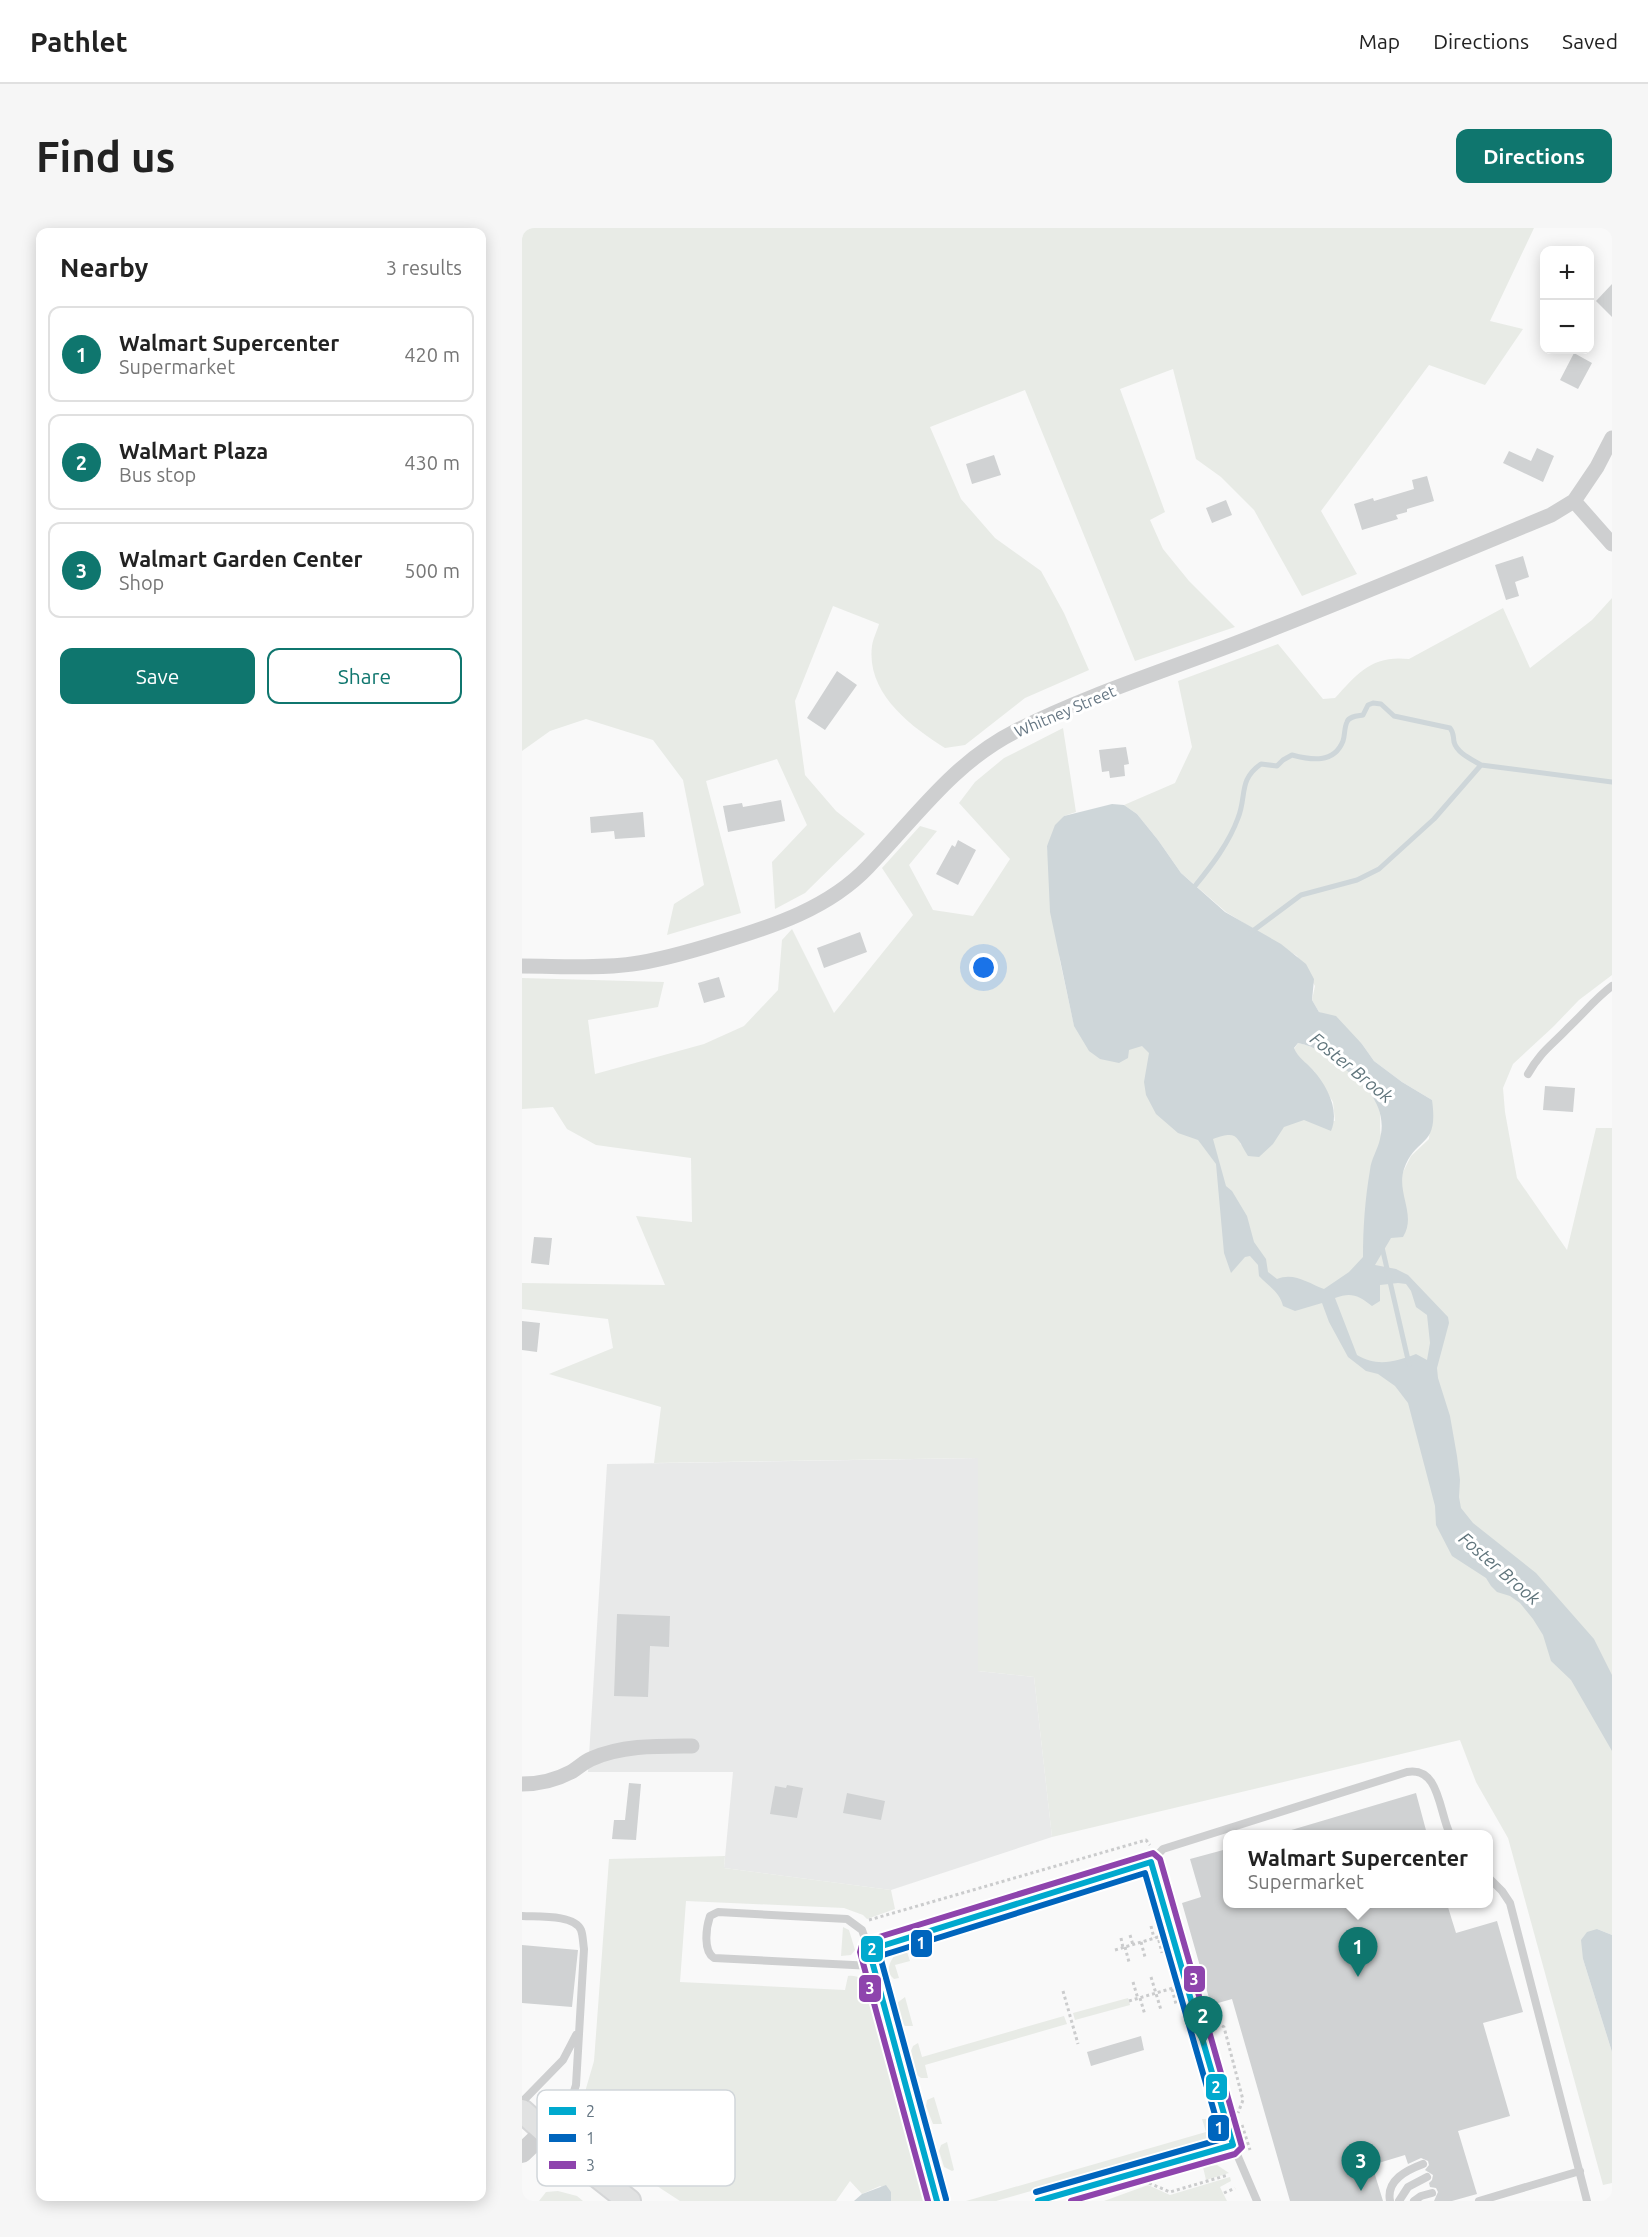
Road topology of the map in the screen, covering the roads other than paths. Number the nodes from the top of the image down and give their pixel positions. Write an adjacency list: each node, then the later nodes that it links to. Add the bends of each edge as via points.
1 (1612, 438): 2 (street, Whitney Street)
2 (1574, 501): 3 (street); 4 (street, Whitney Street, via 1551,515 1016,731 993,744 934,792 867,869 839,892 776,925 632,964)
3 (1612, 544)
4 (522, 966)
5 (1612, 986): 6 (lane, via 1538,1056)
6 (1528, 1074)
7 (692, 1746): 8 (street, via 617,1751 590,1759 571,1772 538,1784)
8 (522, 1784)
9 (1223, 1830): 12 (lane, via 1163,1849)
10 (1224, 1830): 11 (lane, via 1413,1771 1424,1773 1433,1783)
11 (1449, 1830)
12 (1151, 1862): 15 (lane); 23 (lane)
13 (1493, 1882): 26 (lane, via 1510,1903)
14 (522, 1916): 17 (lane, via 567,1919 581,1931 584,1949)
15 (869, 1950): 16 (lane); 16 (lane, via 861,1930 848,1919 718,1912 708,1921 707,1947 714,1958)
16 (873, 1966): 31 (lane)
17 (579, 2028): 18 (lane); 19 (lane, via 563,2060)
18 (574, 2090)
19 (522, 2102)
20 (522, 2111): 21 (main road)
21 (537, 2125)
22 (537, 2139): 24 (street)
23 (1233, 2145): 32 (lane); 33 (lane)
24 (522, 2153)
25 (1423, 2164): 34 (lane, via 1406,2171 1394,2183 1389,2190)
26 (1580, 2171): 37 (lane); 38 (lane)
27 (1427, 2177): 35 (lane, via 1408,2187)
28 (611, 2186): 30 (main road)
29 (1432, 2193): 36 (lane)
30 (629, 2201)
31 (938, 2201)
32 (1038, 2201)
33 (1257, 2201)
34 (1390, 2201)
35 (1399, 2201)
36 (1414, 2201)
37 (1479, 2201)
38 (1587, 2201)

